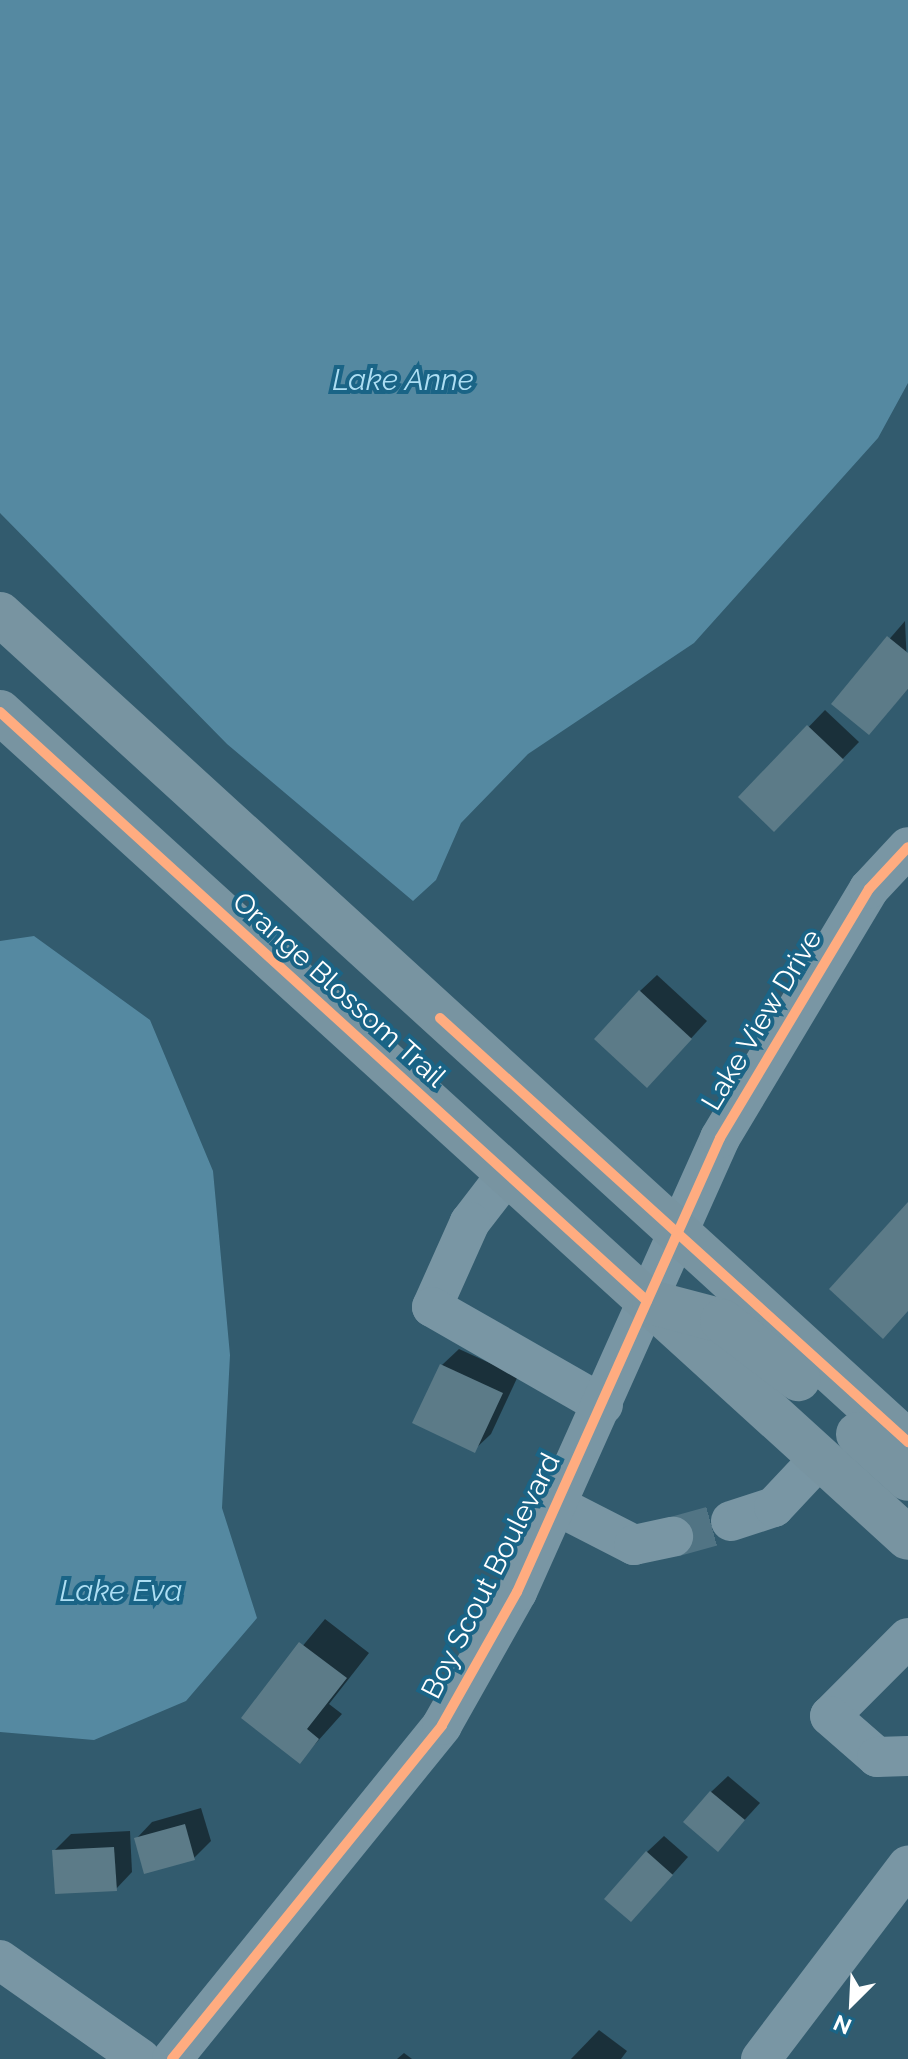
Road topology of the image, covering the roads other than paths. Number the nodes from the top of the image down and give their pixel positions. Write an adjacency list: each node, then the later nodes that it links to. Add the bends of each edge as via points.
1 (0, 614): 5 (main road, Orange Blossom Trail)
2 (0, 712): 4 (main road, Orange Blossom Trail)
3 (908, 847): 5 (street, Lake View Drive, via 869,889 720,1138)
4 (507, 1174): 6 (main road, Orange Blossom Trail); 7 (street, via 470,1222 432,1307)
5 (675, 1230): 6 (street, Boy Scout Boulevard); 8 (main road, Orange Blossom Trail)
6 (647, 1301): 7 (street, Boy Scout Boulevard); 9 (main road, Orange Blossom Trail); 10 (main road, via 722,1321 782,1365)
7 (603, 1405): 11 (street, Boy Scout Boulevard)
8 (908, 1442)
9 (820, 1458): 12 (street, via 774,1507); 14 (main road, Orange Blossom Trail)
10 (908, 1479)
11 (556, 1505): 13 (street, via 634,1545); 20 (street, Boy Scout Boulevard, via 517,1592 442,1725)
12 (731, 1521)
13 (673, 1537)
14 (908, 1538)
15 (908, 1638): 16 (street, via 830,1716 877,1757)
16 (908, 1756)
17 (908, 1865): 21 (street)
18 (0, 1960): 19 (street)
19 (141, 2059)
20 (172, 2059)
21 (761, 2059)

